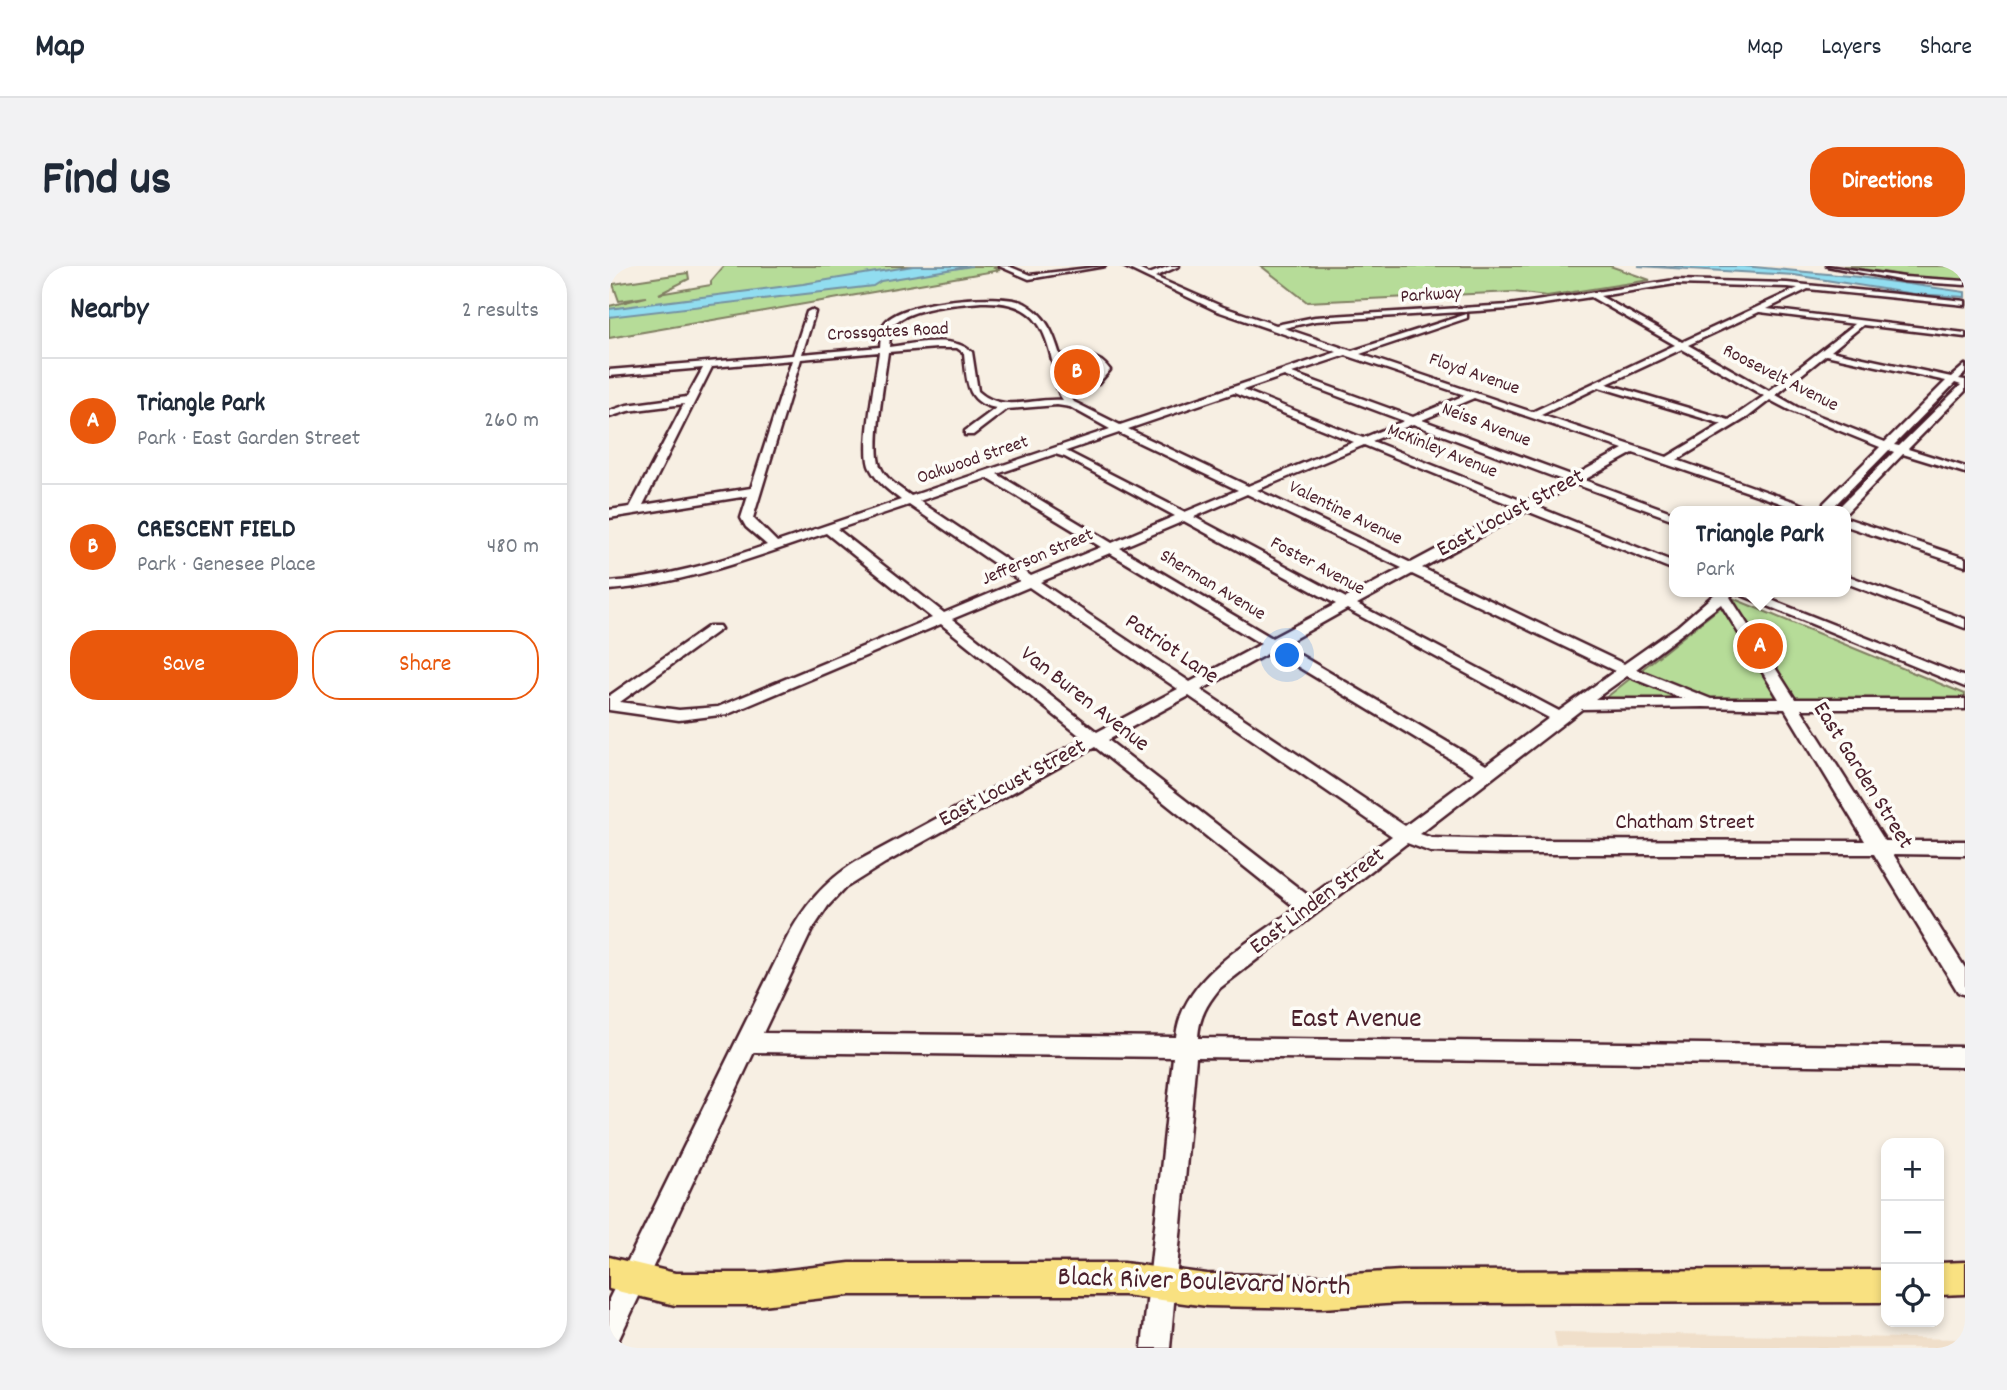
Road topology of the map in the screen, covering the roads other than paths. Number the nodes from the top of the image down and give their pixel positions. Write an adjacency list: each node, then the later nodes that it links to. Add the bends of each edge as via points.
1 (1002, 266): 2 (street, via 1026,277)
2 (1102, 266)
3 (1126, 266): 6 (street, Floyd Avenue)
4 (1177, 266): 6 (street)
5 (1830, 266): 7 (street, via 1905,279)
6 (1148, 277): 15 (street, Floyd Avenue)
7 (1965, 283)
8 (1807, 287): 9 (street, Parkway, via 1675,282); 10 (street, Parkway); 12 (street)
9 (1590, 293): 11 (street, Parkway); 19 (street, Roosevelt Avenue)
10 (1965, 303)
11 (1485, 308): 15 (street, Parkway, via 1315,319); 22 (street, Oakwood Street)
12 (1760, 310): 14 (street); 19 (street)
13 (811, 312): 23 (street)
14 (1861, 323): 16 (street); 21 (street)
15 (1274, 328): 22 (street, Floyd Avenue)
16 (1965, 335)
17 (963, 337): 18 (street)
18 (949, 345): 20 (street, Crossgates Road); 38 (street, Crossgates Road, via 968,352 973,392)
19 (1681, 346): 30 (street); 35 (street, Roosevelt Avenue)
20 (884, 350): 23 (street, Crossgates Road); 24 (street, via 887,325 898,315 993,299 1012,301 1040,318 1047,327); 56 (street, Patriot Lane, via 872,447 874,466 890,487)
21 (1825, 352): 29 (street); 35 (street)
22 (1348, 353): 28 (street, Oakwood Street); 34 (street, Floyd Avenue)
23 (798, 357): 25 (street, Crossgates Road); 55 (street)
24 (1054, 358): 33 (street); 33 (street, via 1091,359 1106,370 1095,382)
25 (709, 364): 27 (street, Crossgates Road); 36 (street)
26 (1965, 368): 29 (street)
27 (609, 373)
28 (1284, 373): 32 (street, Oakwood Street); 41 (street, Neiss Avenue)
29 (1953, 380): 31 (street); 46 (street)
30 (1599, 384): 40 (street); 42 (street)
31 (1965, 384): 49 (street)
32 (1235, 390): 43 (street, Oakwood Street); 45 (street, McKinley Avenue)
33 (1063, 392): 37 (street)
34 (1474, 396): 40 (street, Floyd Avenue); 41 (street, Jefferson Street)
35 (1767, 396): 42 (street); 46 (street, Roosevelt Avenue)
36 (690, 400): 39 (street); 61 (street)
37 (1070, 403): 38 (street, Crossgates Road); 43 (street, Crossgates Road)
38 (1006, 406): 44 (street)
39 (609, 414)
40 (1532, 415): 47 (street, Floyd Avenue)
41 (1415, 420): 45 (street, Jefferson Street); 53 (street, Neiss Avenue)
42 (1731, 424): 50 (street)
43 (1121, 429): 48 (street, Oakwood Street); 54 (street, Valentine Avenue)
44 (969, 433)
45 (1364, 442): 54 (street, Jefferson Street); 57 (street, McKinley Avenue)
46 (1887, 446): 49 (street, Roosevelt Avenue); 59 (street)
47 (1632, 449): 50 (street, Floyd Avenue); 53 (street, East Locust Street)
48 (1055, 451): 52 (street, Oakwood Street); 64 (street, Foster Avenue)
49 (1902, 452): 51 (street, Roosevelt Avenue); 60 (street)
50 (1668, 461): 58 (street, Floyd Avenue)
51 (1965, 470)
52 (988, 474): 56 (street, Oakwood Street); 68 (street, Sherman Avenue)
53 (1574, 480): 57 (street, East Locust Street); 63 (street, Neiss Avenue)
54 (1250, 490): 64 (street, Jefferson Street); 71 (street, Valentine Avenue)
55 (756, 491): 61 (street); 67 (street, via 747,518)
56 (912, 500): 66 (street, Oakwood Street); 73 (street, Patriot Lane)
57 (1525, 506): 70 (street, McKinley Avenue); 71 (street, East Locust Street)
58 (1800, 506)
59 (1828, 506)
60 (1846, 506)
61 (635, 509): 62 (street)
62 (609, 514)
63 (1669, 515)
64 (1183, 517): 68 (street, Jefferson Street); 78 (street, Foster Avenue)
65 (1851, 524): 69 (street)
66 (829, 528): 67 (street, Oakwood Street); 79 (street, Van Buren Avenue)
67 (776, 547): 74 (street, Oakwood Street, via 680,576)
68 (1111, 548): 73 (street, Jefferson Street); 82 (street, Sherman Avenue)
69 (1965, 562)
70 (1669, 564)
71 (1411, 568): 78 (street, East Locust Street); 83 (street, Valentine Avenue)
72 (1851, 581): 80 (street)
73 (1031, 582): 79 (street, Jefferson Street); 85 (street, Patriot Lane)
74 (609, 586)
75 (1721, 597): 83 (street, East Linden Street)
76 (1727, 597): 89 (street, East Garden Street)
77 (1752, 597): 84 (street)
78 (1345, 603): 82 (street, East Locust Street); 91 (street, Foster Avenue)
79 (941, 620): 86 (street, Jefferson Street, via 700,716 671,716); 92 (street, Van Buren Avenue)
80 (1965, 624)
81 (714, 629): 86 (street)
82 (1271, 643): 85 (street, East Locust Street); 93 (street, Sherman Avenue)
83 (1627, 671): 87 (street, East Linden Street); 88 (street, Valentine Avenue)
84 (1965, 682)
85 (1188, 688): 92 (street, East Locust Street); 94 (street, Patriot Lane)
86 (609, 704)
87 (1579, 704): 88 (street); 91 (street, East Linden Street)
88 (1709, 704): 89 (street)
89 (1789, 704): 90 (street); 95 (street, East Garden Street)
90 (1965, 704)
91 (1560, 718): 93 (street, East Linden Street)
92 (1095, 740): 97 (street, Van Buren Avenue); 99 (street, East Locust Street, via 833,886 815,906 796,940)
93 (1488, 774): 94 (street, East Linden Street)
94 (1406, 836): 95 (street, Chatham Street, via 1431,845 1503,847); 97 (street, East Linden Street)
95 (1878, 847): 96 (street, Chatham Street); 98 (street, East Garden Street)
96 (1965, 848)
97 (1310, 908): 100 (street, East Linden Street, via 1213,982 1197,1001)
98 (1965, 986)
99 (746, 1042): 100 (street, East Avenue); 102 (street, East Locust Street)
100 (1185, 1046): 101 (street, East Avenue); 105 (street, East Linden Street)
101 (1965, 1057)
102 (622, 1275): 105 (main road, Black River Boulevard North, via 675,1289 762,1289 850,1279); 107 (street, East Locust Street)
103 (1944, 1279): 104 (main road)
104 (1965, 1279)
105 (1162, 1282): 106 (main road, Black River Boulevard North, via 1207,1290 1322,1292 1401,1287); 108 (street, East Linden Street)
106 (1881, 1286)
107 (609, 1329)
108 (1156, 1348)

